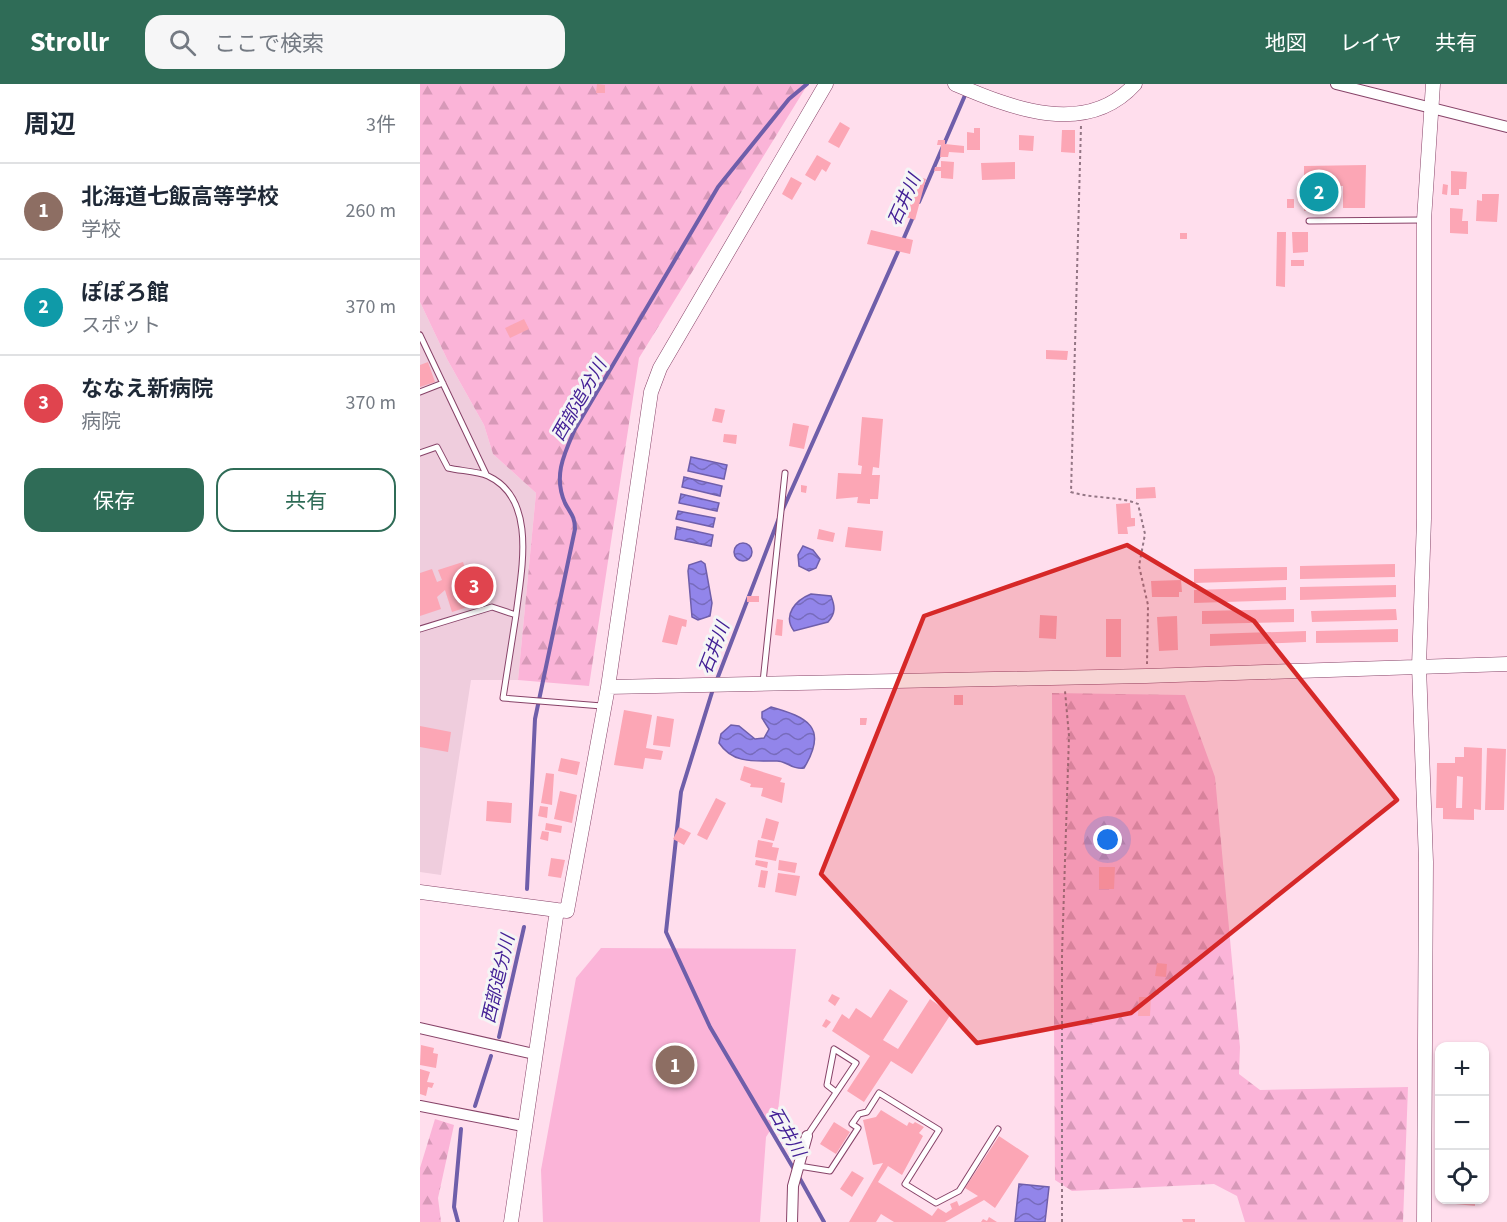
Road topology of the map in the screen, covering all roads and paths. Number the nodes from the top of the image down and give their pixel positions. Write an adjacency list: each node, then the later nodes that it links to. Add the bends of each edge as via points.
1 (826, 84): 26 (street, via 660,368 651,392)
2 (956, 84): 7 (street, via 1039,113)
3 (1135, 84): 7 (street, via 1108,104)
4 (1336, 84): 6 (street)
5 (1433, 84): 6 (street)
6 (1433, 111): 8 (street); 9 (street)
7 (1079, 113): 23 (path, via 1083,140 1071,492 1138,504 1145,534 1139,566 1148,604)
8 (1507, 127)
9 (1424, 220): 10 (lane); 22 (street, via 1424,519)
10 (1309, 221)
11 (420, 334): 12 (lane)
12 (428, 351): 13 (lane); 14 (lane)
13 (420, 354)
14 (443, 383): 15 (lane); 18 (lane)
15 (420, 392)
16 (420, 453): 18 (lane, via 437,447 448,468)
17 (785, 473): 25 (lane)
18 (486, 474): 19 (lane, via 514,498 521,521 522,561)
19 (516, 615): 20 (lane, via 492,607); 27 (lane, via 503,698)
20 (420, 629)
21 (1507, 664): 22 (street)
22 (1419, 666): 23 (street); 41 (street, via 1426,862)
23 (1146, 676): 24 (street)
24 (1064, 677): 25 (street); 40 (path, via 1069,736 1062,954)
25 (763, 684): 26 (street)
26 (608, 687): 27 (street)
27 (604, 706): 29 (street, via 567,911)
28 (420, 892): 29 (street)
29 (557, 910): 31 (street)
30 (420, 1028): 31 (street)
31 (534, 1054): 34 (street)
32 (836, 1092): 32 (lane, via 827,1085 834,1049 856,1062); 36 (lane)
33 (420, 1106): 34 (street)
34 (523, 1126): 38 (street)
35 (998, 1129): 37 (lane, via 959,1191 936,1203 906,1184 939,1130 879,1093 867,1112 859,1114 852,1124 858,1128 830,1171)
36 (807, 1136): 37 (street)
37 (799, 1166): 39 (street, via 793,1186)
38 (511, 1222)
39 (792, 1222)
40 (1062, 1222)
41 (1424, 1222)

